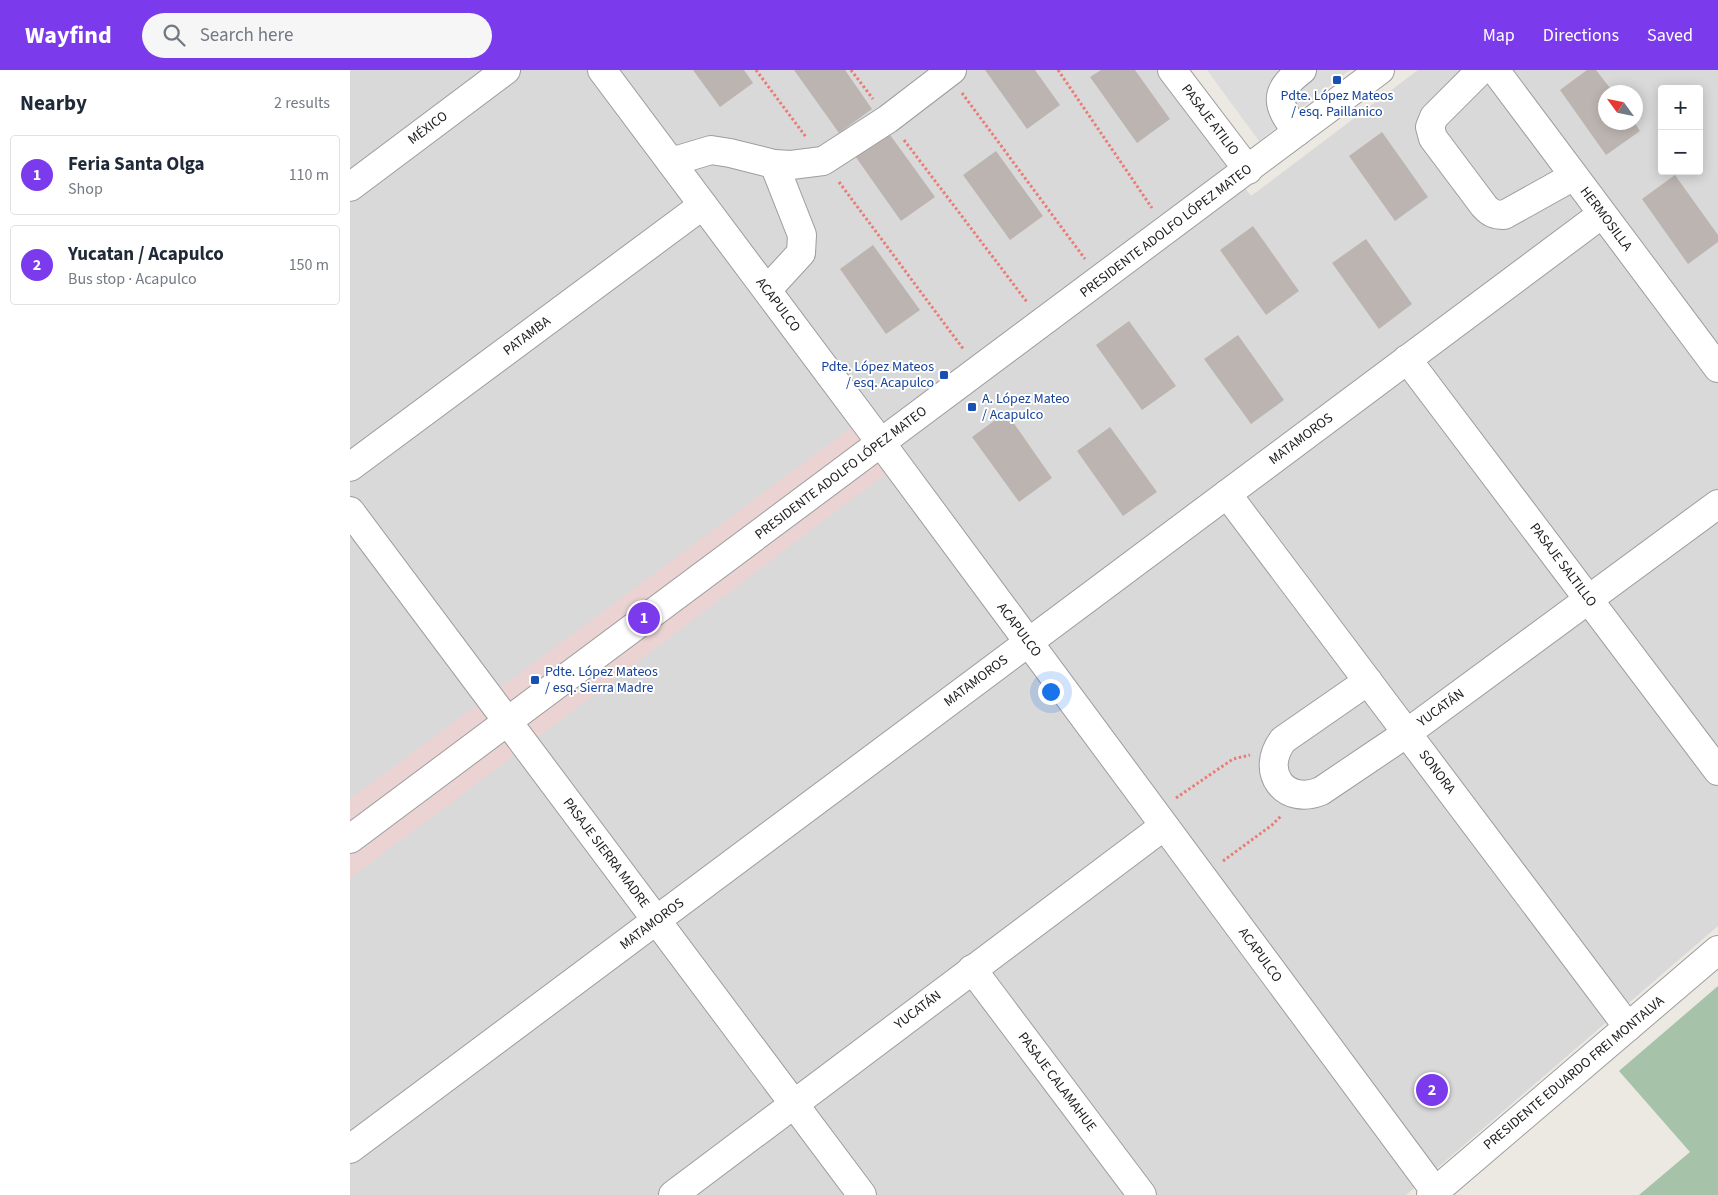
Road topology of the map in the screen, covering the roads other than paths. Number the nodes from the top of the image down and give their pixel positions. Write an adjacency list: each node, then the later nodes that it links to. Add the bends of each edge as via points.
1 (506, 70): 14 (street, MÉXICO)
2 (1172, 70): 12 (street, PASAJE ATILIO)
3 (1302, 70): 9 (street, via 1287,83 1281,99 1285,116)
4 (1380, 70): 9 (street, PRESIDENTE ADOLFO LÓPEZ MATEO)
5 (1481, 70): 13 (street, via 1434,117 1430,127 1433,138 1489,212 1504,215)
6 (1495, 70): 13 (street, HERMOSILLA)
7 (950, 72): 11 (street, via 888,119 823,161)
8 (610, 74): 10 (street, ACAPULCO)
9 (1297, 132): 12 (street, PRESIDENTE ADOLFO LÓPEZ MATEO)
10 (671, 162): 11 (street, via 711,150); 15 (street, ACAPULCO)
11 (774, 164): 17 (street, via 802,234 802,243 801,253)
12 (1248, 170): 20 (street, PRESIDENTE ADOLFO LÓPEZ MATEO)
13 (1574, 176): 16 (street, HERMOSILLA)
14 (350, 187)
15 (703, 205): 17 (street, ACAPULCO); 21 (street, PATAMBA)
16 (1602, 214): 18 (street, MATAMOROS); 19 (street, HERMOSILLA)
17 (767, 290): 20 (street, ACAPULCO)
18 (1407, 360): 22 (street, MATAMOROS); 25 (street, PASAJE SALTILLO)
19 (1718, 368)
20 (881, 443): 26 (street, ACAPULCO); 28 (street, PRESIDENTE ADOLFO LÓPEZ MATEO)
21 (350, 467)
22 (1228, 494): 26 (street, MATAMOROS); 27 (street, SONORA)
23 (1718, 504): 25 (street, YUCATÁN)
24 (350, 511): 28 (street, PASAJE SIERRA MADRE)
25 (1589, 600): 29 (street, YUCATÁN); 30 (street, PASAJE SALTILLO)
26 (1028, 642): 31 (street, ACAPULCO); 33 (street, MATAMOROS)
27 (1368, 681): 29 (street, SONORA); 29 (street, YUCATÁN, via 1283,740 1274,758 1276,778 1286,790 1301,796 1312,795)
28 (508, 722): 32 (street, PRESIDENTE ADOLFO LÓPEZ MATEO); 33 (street, PASAJE SIERRA MADRE)
29 (1407, 733): 36 (street, SONORA)
30 (1718, 771)
31 (1159, 819): 35 (street, YUCATÁN); 39 (street, ACAPULCO)
32 (350, 839)
33 (656, 920): 37 (street, PASAJE SIERRA MADRE); 38 (street, MATAMOROS)
34 (1718, 950): 36 (street, PRESIDENTE EDUARDO FREI MONTALVA)
35 (972, 969): 37 (street, YUCATÁN); 42 (street, PASAJE CALAMAHUE)
36 (1628, 1027): 39 (street, PRESIDENTE EDUARDO FREI MONTALVA)
37 (794, 1104): 40 (street, YUCATÁN); 41 (street, PASAJE SIERRA MADRE)
38 (350, 1149)
39 (1433, 1193)
40 (673, 1195)
41 (862, 1195)
42 (1142, 1195)

